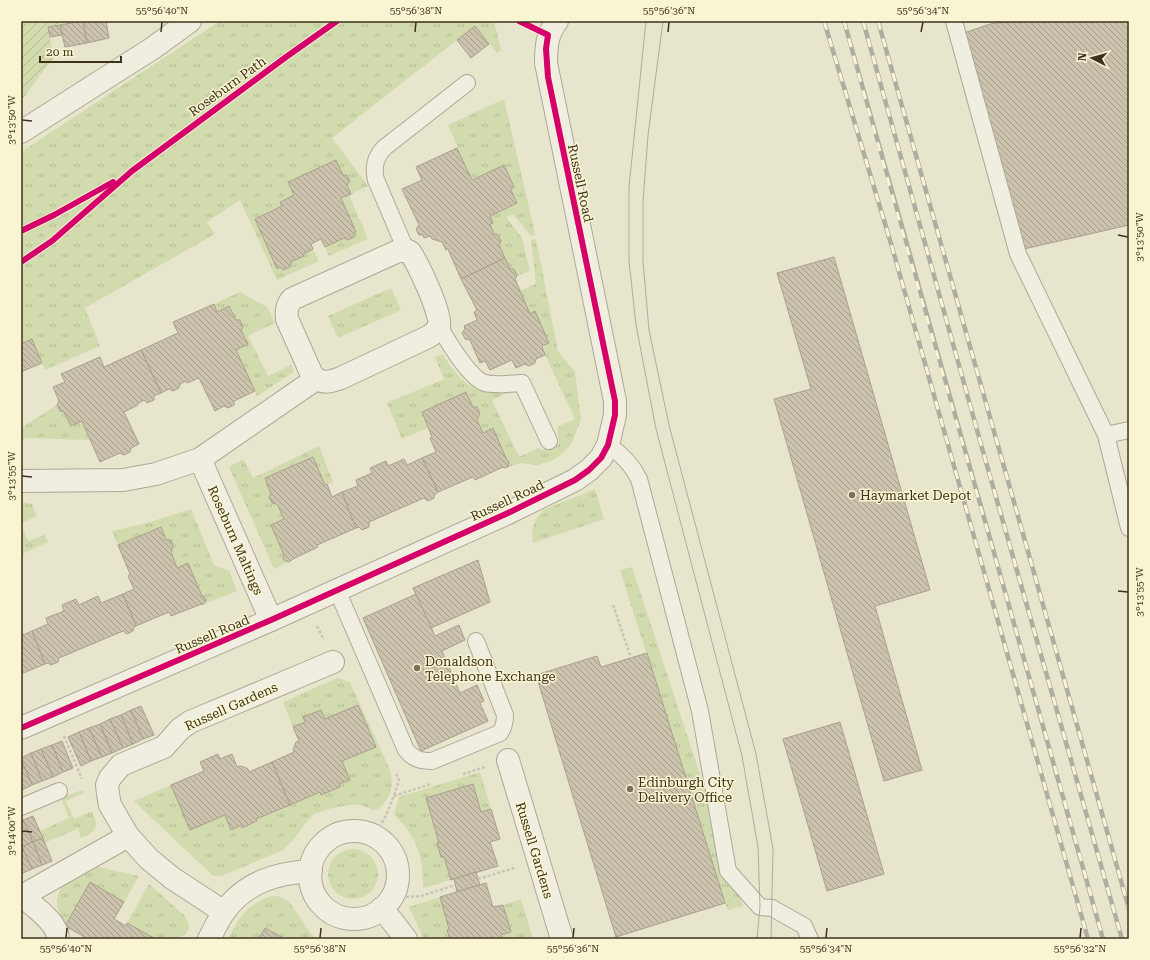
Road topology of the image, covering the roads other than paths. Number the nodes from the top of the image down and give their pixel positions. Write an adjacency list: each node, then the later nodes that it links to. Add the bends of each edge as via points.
1 (190, 21): 5 (street, via 153,48)
2 (557, 21): 12 (street, Russell Road, via 548,35 546,63 615,400 615,415)
3 (954, 21): 10 (lane, via 1018,254)
4 (467, 83): 6 (lane, via 384,148 376,161 376,180)
5 (21, 132)
6 (406, 250): 7 (street, via 413,257 438,312); 8 (street, via 396,252 305,293 292,299 288,304 286,319)
7 (438, 326): 8 (street, via 428,337 341,378 329,382); 11 (lane, via 469,371 480,381 492,384 522,383)
8 (316, 379): 13 (street)
9 (1129, 430): 10 (lane)
10 (1106, 435): 15 (lane)
11 (549, 441)
12 (608, 445): 16 (street, Russell Road, via 601,458 575,480); 33 (lane, via 633,467 640,479 700,711 728,871 760,907 772,908 804,926)
13 (200, 459): 14 (street, via 156,474 123,480); 17 (street, Roseburn Maltings)
14 (21, 481)
15 (1129, 528)
16 (337, 590): 17 (street, Russell Road); 18 (lane, via 406,750 418,759 432,760 502,730 505,715)
17 (271, 620): 20 (street, Russell Road)
18 (476, 641)
19 (333, 662): 24 (street, Russell Gardens, via 190,722 164,747 121,765 107,785 110,805)
20 (21, 728)
21 (508, 760): 32 (street, Russell Gardens)
22 (60, 791): 23 (lane)
23 (21, 807)
24 (128, 836): 26 (street); 28 (street, Russell Gardens, via 149,859 172,878)
25 (311, 871): 27 (street, via 312,888 316,896 320,903 334,914 350,919 367,917); 27 (street, via 314,855 324,843 337,834 360,831 375,836 386,845 396,861 398,880); 28 (street, via 292,872 269,878 242,893)
26 (22, 896): 29 (street, via 52,923)
27 (387, 904): 31 (street)
28 (224, 912): 30 (street)
29 (58, 939)
30 (208, 939)
31 (406, 939)
32 (562, 939)
33 (810, 939)

